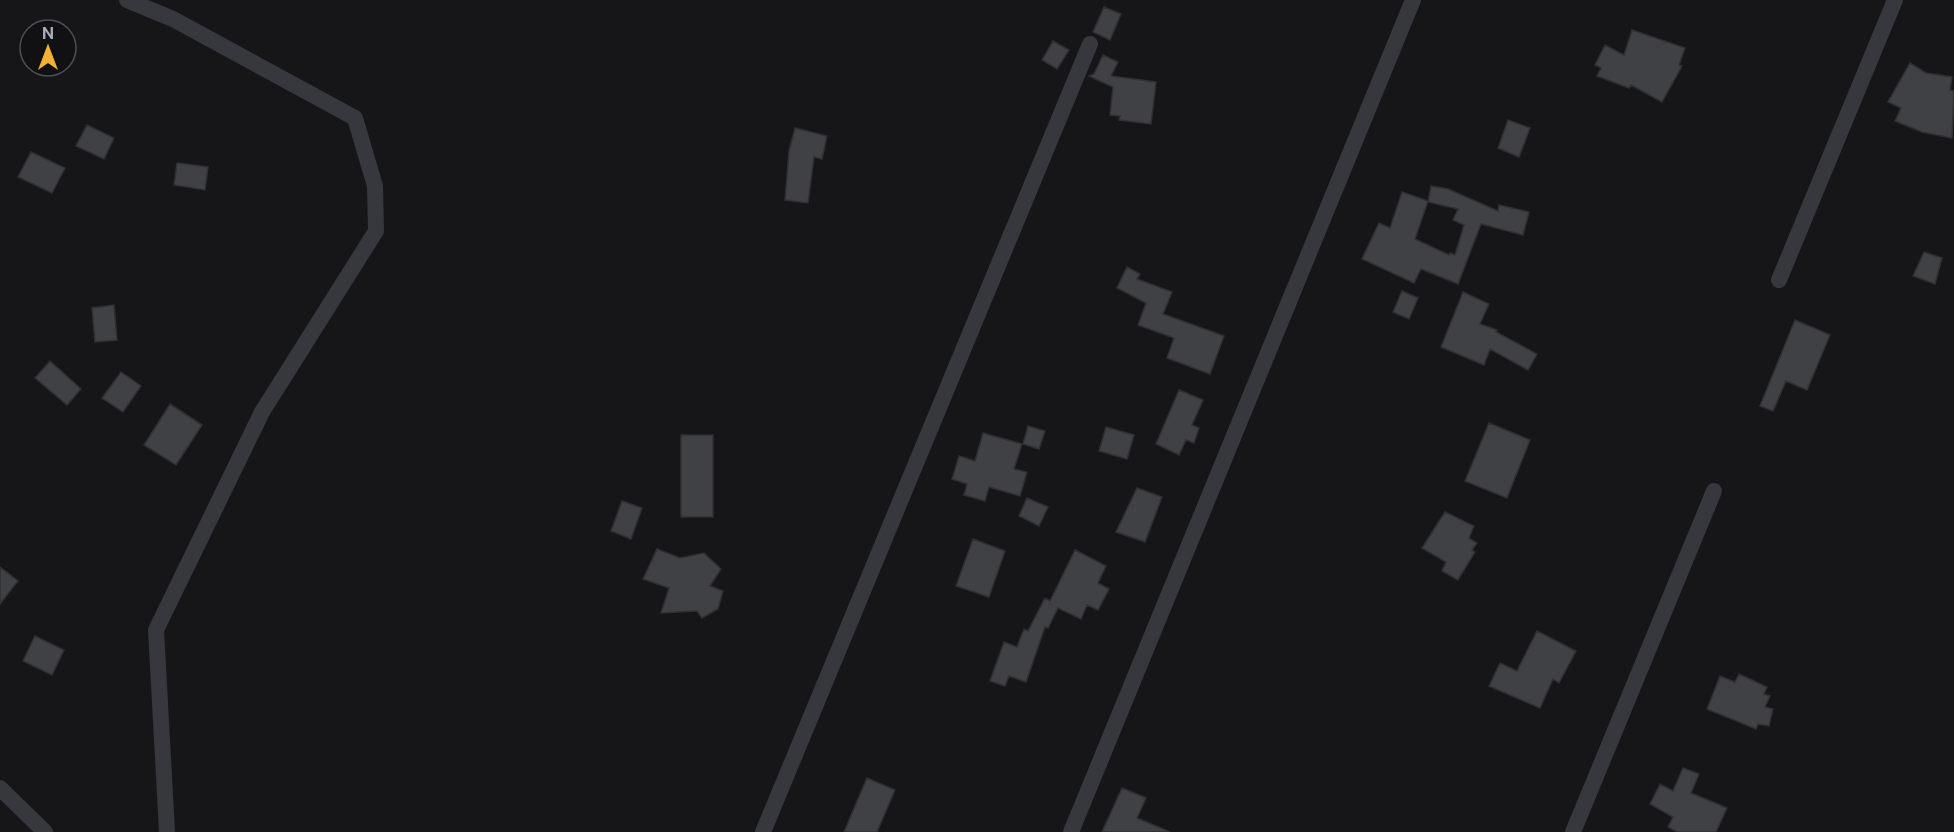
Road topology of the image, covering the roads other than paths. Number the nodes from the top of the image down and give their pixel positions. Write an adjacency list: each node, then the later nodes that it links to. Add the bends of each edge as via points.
1 (127, 0): 9 (street, via 173,19 356,118 375,186 376,231 262,412 156,630)
2 (1413, 0): 11 (street)
3 (1895, 0): 5 (street)
4 (1090, 44): 10 (street)
5 (1779, 280)
6 (1714, 491): 12 (street)
7 (0, 788): 8 (street)
8 (45, 832)
9 (167, 832)
10 (763, 832)
11 (1071, 832)
12 (1573, 832)

